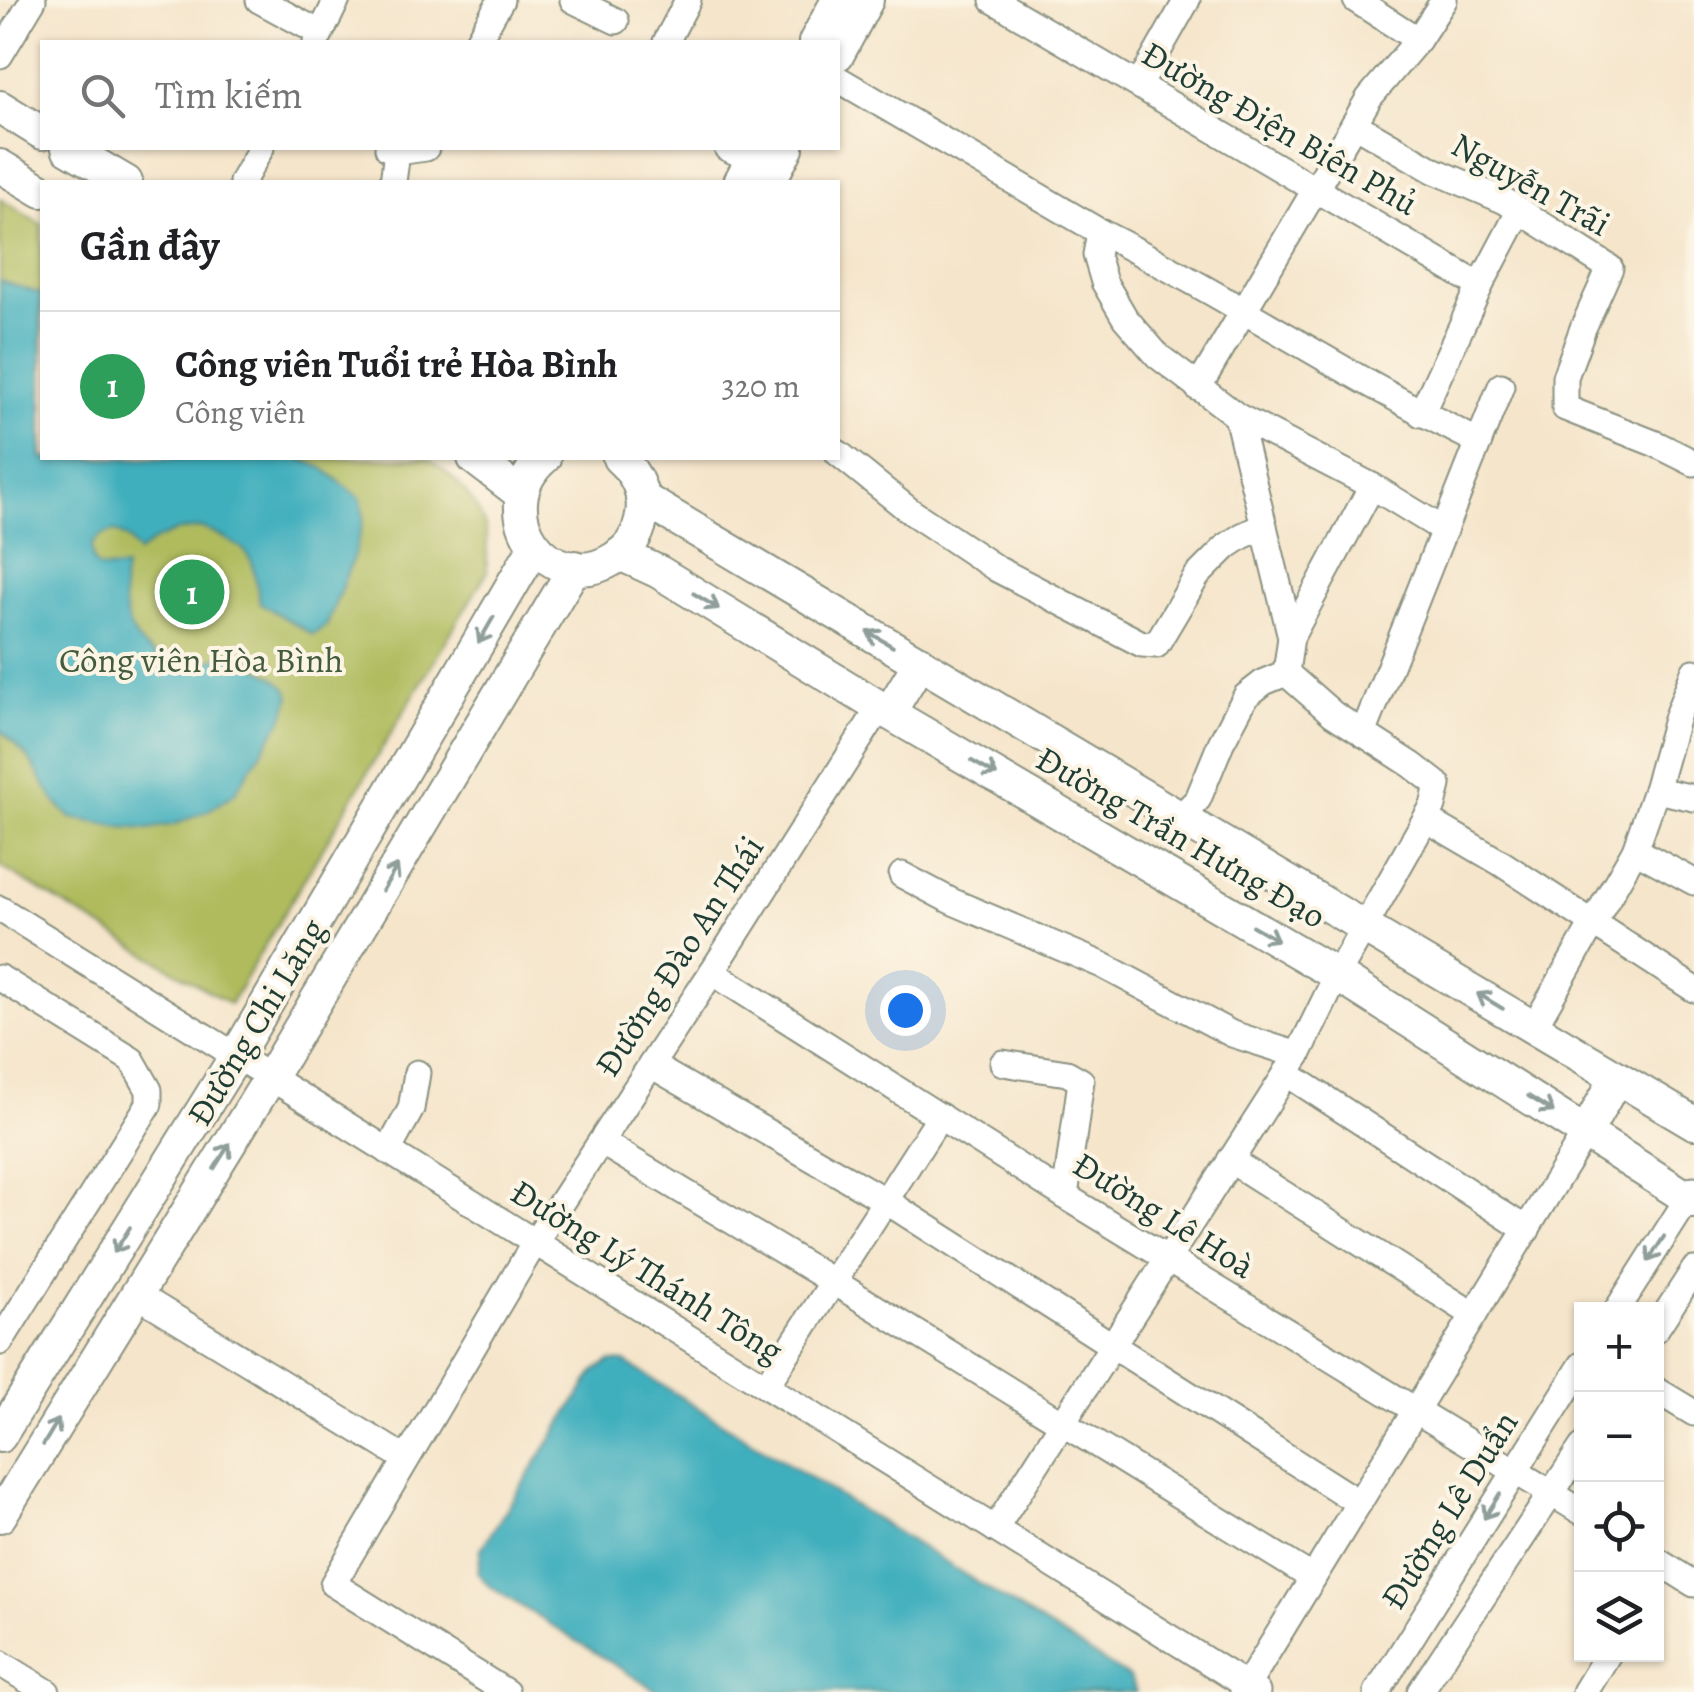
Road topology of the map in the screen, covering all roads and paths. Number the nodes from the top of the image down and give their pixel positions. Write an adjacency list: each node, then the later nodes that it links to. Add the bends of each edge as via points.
1 (32, 0): 21 (street)
2 (260, 0): 15 (street)
3 (337, 0): 15 (street)
4 (500, 0): 16 (street)
5 (573, 0): 14 (street)
6 (688, 0): 17 (street)
7 (838, 0): 18 (main road)
8 (867, 0): 20 (main road)
9 (993, 0): 13 (street, Đường Điện Biên Phủ)
10 (1186, 0): 23 (street)
11 (1356, 0): 19 (street)
12 (1444, 0): 19 (street)
13 (1021, 7): 23 (street, Đường Điện Biên Phủ)
14 (616, 21)
15 (317, 39)
16 (478, 40)
17 (667, 40)
18 (816, 40)
19 (1418, 40): 25 (street)
20 (840, 50)
21 (0, 55)
22 (840, 80): 37 (street)
23 (1139, 86): 34 (street, Đường Điện Biên Phủ)
24 (0, 107): 26 (main road)
25 (1354, 124): 34 (street); 36 (street, Nguyễn Trãi)
26 (40, 132)
27 (71, 150): 31 (main road)
28 (260, 150): 32 (street)
29 (392, 150): 33 (street)
30 (0, 166): 35 (main road)
31 (123, 180)
32 (243, 180)
33 (392, 180)
34 (1316, 189): 38 (street, Đường Điện Biên Phủ); 39 (street)
35 (40, 190)
36 (1520, 210): 38 (street); 49 (street, Nguyễn Trãi, via 1610,268 1565,377 1565,408)
37 (1100, 232): 39 (street); 41 (street, via 1096,255 1125,318)
38 (1480, 286): 42 (street)
39 (1244, 310): 41 (street); 42 (street)
40 (1501, 386): 44 (street)
41 (1198, 388): 43 (street)
42 (1421, 414): 44 (street)
43 (1236, 416): 50 (street); 53 (street)
44 (1479, 442): 54 (street)
45 (840, 455): 53 (street, via 997,569 1142,644 1156,645 1197,576 1228,546)
46 (477, 460): 51 (main road)
47 (542, 460): 51 (main road)
48 (622, 460): 52 (main road)
49 (1694, 463)
50 (1372, 486): 54 (street); 58 (street)
51 (521, 494): 55 (main road, via 522,522)
52 (642, 498): 56 (main road, via 639,529); 59 (main road, Đường Trần Hưng Đạo, one-way to 52)
53 (1264, 526): 58 (street)
54 (1444, 530): 63 (street)
55 (535, 546): 57 (main road); 80 (main road, Đường Chi Lăng, one-way to 80)
56 (620, 554): 57 (main road, via 599,566); 62 (main road, Đường Trần Hưng Đạo, one-way to 62)
57 (575, 568): 86 (main road, Đường Chi Lăng, one-way to 57)
58 (1291, 637): 61 (street)
59 (920, 662): 62 (main road); 66 (main road, Đường Trần Hưng Đạo)
60 (1694, 672): 64 (street)
61 (1286, 673): 63 (street); 66 (street, via 1246,696 1198,800)
62 (885, 710): 69 (main road, Đường Trần Hưng Đạo, one-way to 69); 75 (street, Đường Đào An Thái)
63 (1363, 734): 67 (street, via 1438,785)
64 (1656, 790): 65 (street); 68 (street)
65 (1694, 798)
66 (1180, 817): 69 (main road); 74 (main road, Đường Trần Hưng Đạo)
67 (1426, 819): 73 (street); 74 (street)
68 (1636, 850): 71 (street); 73 (street)
69 (1149, 865): 76 (main road, Đường Trần Hưng Đạo, one-way to 76)
70 (902, 875): 82 (street, via 1102,965)
71 (1694, 882)
72 (0, 909): 80 (street, Đường Lý Thánh Tông)
73 (1594, 923): 78 (street); 79 (street)
74 (1364, 927): 76 (street); 79 (main road, Đường Trần Hưng Đạo, one-way to 74)
75 (712, 972): 83 (street, Đường Đào An Thái); 87 (street, Đường Lê Hoà)
76 (1337, 975): 82 (street); 89 (main road, Đường Trần Hưng Đạo, one-way to 89)
77 (0, 978): 105 (street, via 132,1060 149,1090 149,1104)
78 (1694, 989)
79 (1534, 1028): 85 (main road, Đường Trần Hưng Đạo)
80 (236, 1056): 86 (street, Đường Lý Thánh Tông); 113 (main road, Đường Chi Lăng, one-way to 113)
81 (1003, 1063): 93 (street, via 1081,1081)
82 (1292, 1064): 92 (street); 96 (street)
83 (651, 1065): 90 (street, Đường Đào An Thái); 95 (street)
84 (417, 1073): 91 (street, via 411,1109)
85 (1617, 1077): 88 (main road, Đường Trần Hưng Đạo); 89 (main road)
86 (270, 1078): 91 (street, Đường Lý Thánh Tông); 101 (main road, Đường Chi Lăng, one-way to 86)
87 (940, 1116): 93 (street, Đường Lê Hoà); 95 (street)
88 (1694, 1123)
89 (1586, 1132): 94 (main road, Đường Trần Hưng Đạo); 96 (street)
90 (601, 1142): 97 (street, Đường Đào An Thái); 100 (street)
91 (388, 1151): 97 (street, Đường Lý Thánh Tông)
92 (1230, 1160): 98 (street); 103 (street)
93 (1065, 1196): 98 (street, Đường Lê Hoà)
94 (1692, 1196): 102 (street, one-way to 102)
95 (886, 1201): 100 (street); 106 (street)
96 (1526, 1230): 103 (street)
97 (535, 1242): 108 (street, Đường Lý Thánh Tông); 114 (street, Đường Đào An Thái)
98 (1168, 1258): 106 (street); 110 (street, Đường Lê Hoà)
99 (1694, 1270): 104 (street)
100 (834, 1282): 108 (street); 112 (street)
101 (136, 1294): 114 (street); 120 (main road, Đường Chi Lăng, one-way to 101)
102 (1622, 1302)
103 (1474, 1314): 110 (street)
104 (1664, 1317)
105 (0, 1342)
106 (1112, 1345): 112 (street); 118 (street)
107 (1574, 1377): 116 (street, Đường Lê Duẩn)
108 (766, 1386): 121 (street, Đường Lý Thánh Tông)
109 (1659, 1392): 111 (street)
110 (1415, 1411): 116 (street, Đường Lê Hoà); 118 (street)
111 (1694, 1413)
112 (1062, 1423): 121 (street); 123 (street)
113 (0, 1436)
114 (406, 1460): 129 (street, Đường Đào An Thái, via 333,1584)
115 (1574, 1460): 117 (street)
116 (1513, 1472): 117 (street, Đường Lê Hoà); 130 (street, Đường Lê Duẩn, one-way to 130)
117 (1552, 1494): 119 (street, Đường Lê Hoà); 131 (street)
118 (1359, 1503): 123 (street)
119 (1574, 1507)
120 (0, 1516)
121 (995, 1529): 127 (street, Đường Lý Thánh Tông)
122 (1664, 1569): 124 (street)
123 (1312, 1578): 127 (street)
124 (1694, 1584)
125 (1603, 1662): 132 (street)
126 (0, 1663): 128 (street)
127 (1249, 1690)
128 (47, 1692)
129 (506, 1692)
130 (1378, 1692)
131 (1420, 1692)
132 (1585, 1692)

